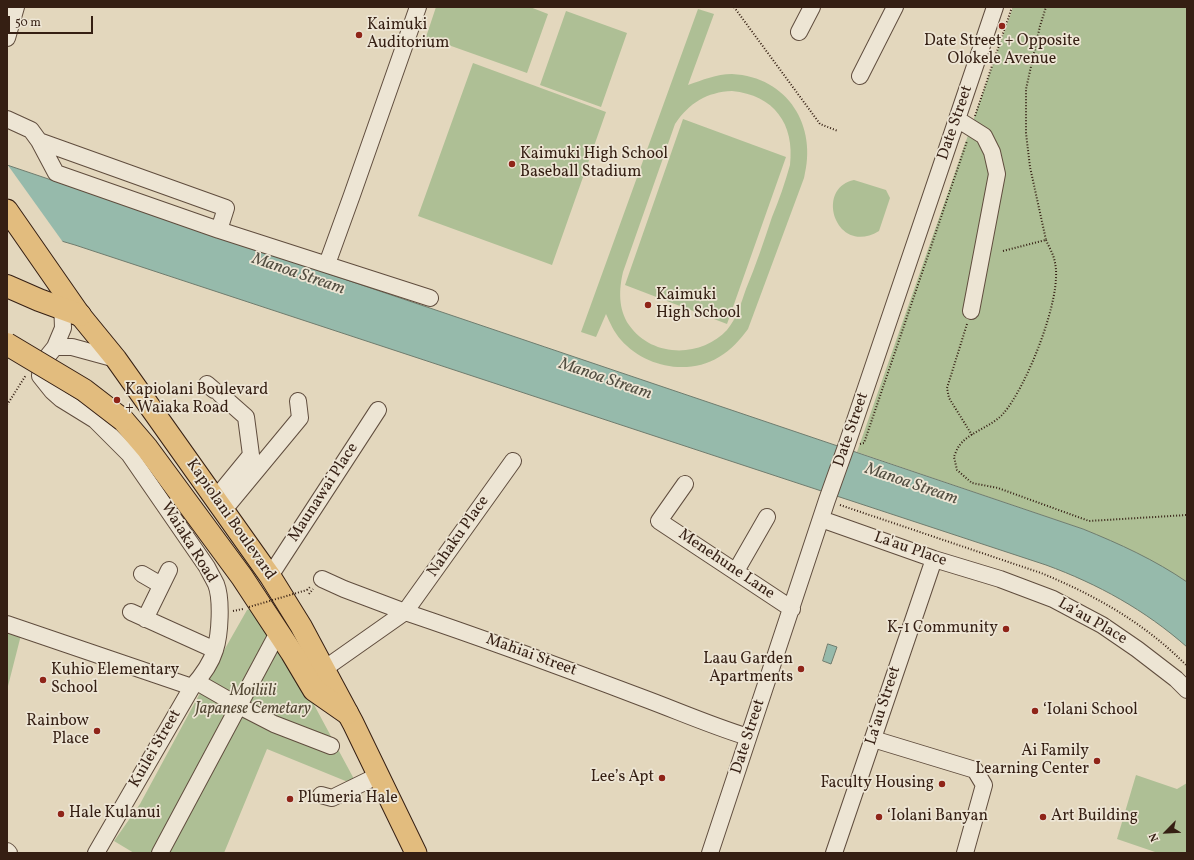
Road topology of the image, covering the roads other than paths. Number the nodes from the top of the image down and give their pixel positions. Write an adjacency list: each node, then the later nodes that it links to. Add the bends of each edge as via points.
1 (16, 7): 7 (street)
2 (418, 7): 14 (street)
3 (812, 7): 6 (street)
4 (895, 7): 8 (street)
5 (995, 7): 10 (street, Date Street)
6 (799, 32)
7 (7, 38)
8 (860, 76)
9 (7, 119): 11 (street, via 31,130)
10 (957, 119): 17 (street, via 984,136 992,152 997,174); 29 (street, Date Street)
11 (40, 140): 13 (street, via 56,173); 13 (street, via 226,208)
12 (7, 210): 18 (main road, Kapiolani Boulevard, via 48,270)
13 (219, 230): 14 (street)
14 (327, 264): 16 (street)
15 (7, 286): 18 (highway)
16 (430, 298)
17 (971, 311)
18 (71, 312): 20 (street); 21 (main road, Kapiolani Boulevard)
19 (7, 344): 47 (highway, bridge, via 84,390 123,420 147,448 242,577 314,690)
20 (55, 347): 21 (street, via 72,346); 42 (street, Waiaka Road, via 41,366 40,376 61,399 94,420 129,454 207,567 216,585 219,600 220,616)
21 (116, 359): 27 (main road, Kapiolani Boulevard)
22 (213, 389): 27 (street, via 246,417 251,455)
23 (298, 401): 27 (street, via 300,418)
24 (378, 410): 34 (street, Maunawai Place)
25 (513, 461): 39 (street, Nahaku Place)
26 (685, 484): 32 (street, Menehune Lane, via 660,521)
27 (219, 505): 34 (main road, Kapiolani Boulevard)
28 (767, 517): 32 (street)
29 (821, 519): 30 (street, La'au Place); 38 (street, Date Street)
30 (934, 559): 36 (street, La'au Place); 49 (street, Laʻau Street)
31 (169, 570): 37 (street)
32 (736, 571): 38 (street, Menehune Lane)
33 (142, 574): 37 (street)
34 (270, 576): 43 (main road, Kapiolani Boulevard)
35 (322, 579): 39 (street, Mahiai Street)
36 (1000, 579): 45 (street, Laʻau Place, via 1054,599 1102,625)
37 (161, 585): 42 (street, via 138,615)
38 (792, 609): 48 (street, Date Street)
39 (405, 612): 43 (street); 48 (street, Mahiai Street, via 496,643 718,728)
40 (7, 624): 44 (street)
41 (274, 640): 46 (street)
42 (215, 650): 44 (street, Waiaka Road)
43 (324, 669): 47 (main road, Kapiolani Boulevard)
44 (194, 684): 46 (street); 53 (street, Kuilei Street)
45 (1182, 685)
46 (239, 706): 50 (street, via 274,724); 54 (street)
47 (347, 712): 51 (main road, Kapiolani Boulevard)
48 (748, 737): 56 (street, Date Street)
49 (873, 739): 57 (street, Laʻau Street); 58 (street, via 975,770 984,785)
50 (331, 746)
51 (378, 776): 52 (street, via 332,798); 55 (main road, Kapiolani Boulevard)
52 (321, 795)
53 (96, 853)
54 (160, 853)
55 (416, 853)
56 (710, 853)
57 (834, 853)
58 (964, 853)

